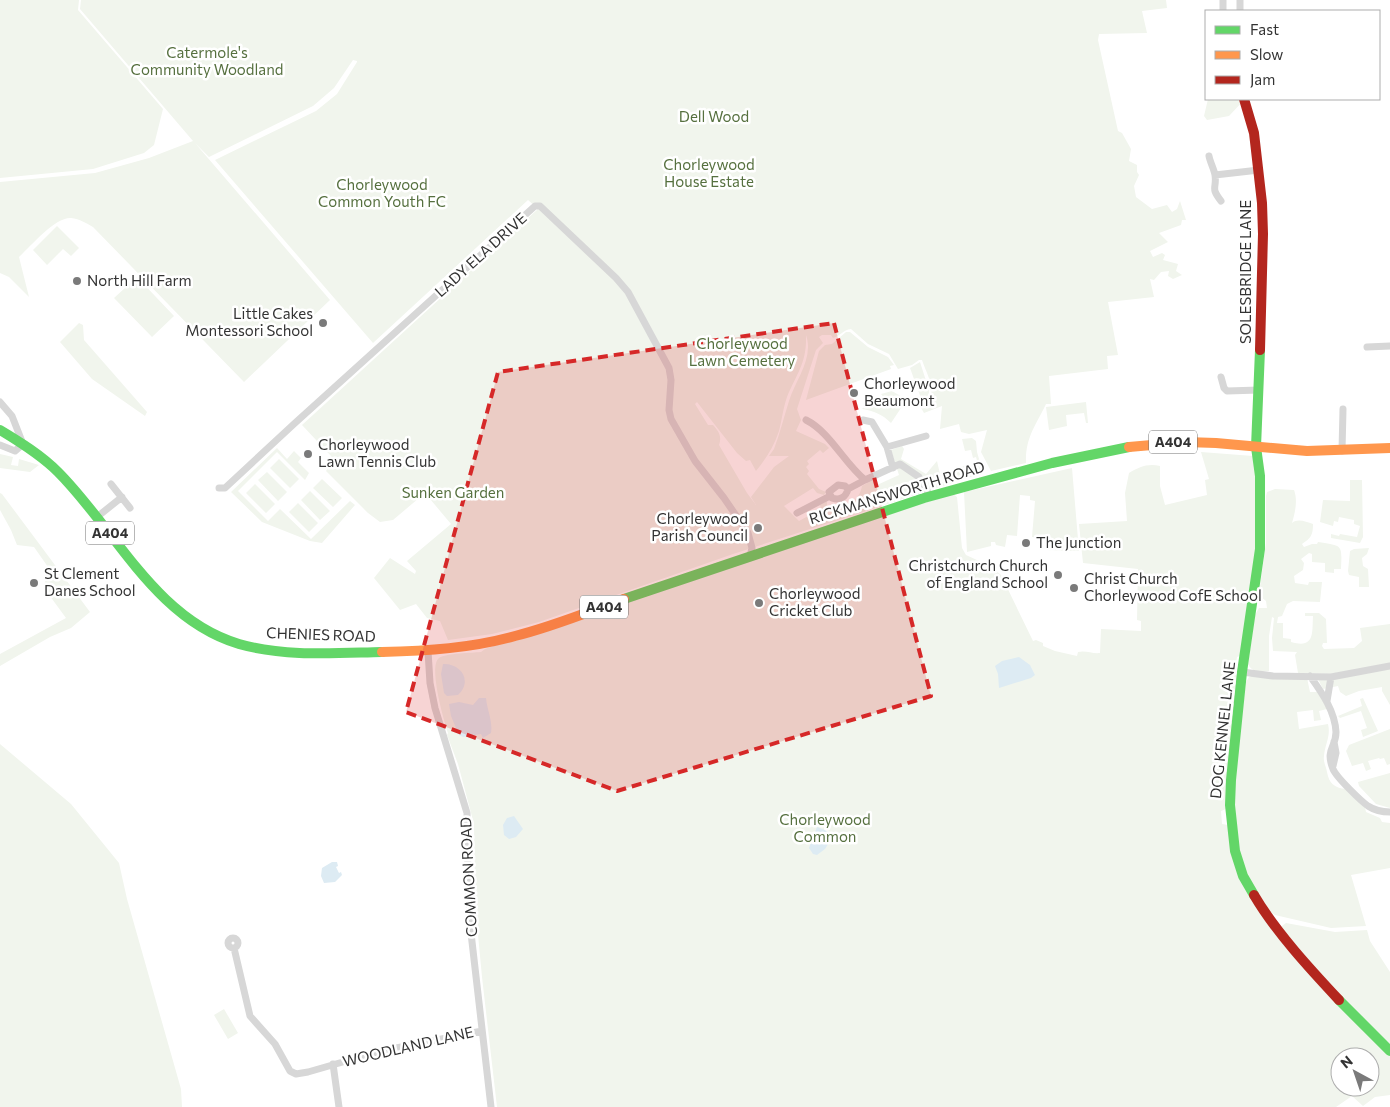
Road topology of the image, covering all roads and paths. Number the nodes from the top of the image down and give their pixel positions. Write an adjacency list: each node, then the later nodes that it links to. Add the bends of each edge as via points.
1 (1244, 100): 3 (main road, SOLESBRIDGE LANE, via 1254,133)
2 (1209, 156): 4 (street)
3 (1259, 170): 4 (street); 9 (main road, SOLESBRIDGE LANE, via 1263,234)
4 (1215, 175): 5 (street, via 1215,194)
5 (1221, 201)
6 (1390, 346): 7 (street)
7 (1367, 347)
8 (1221, 377): 9 (street, via 1227,390)
9 (1260, 390): 19 (main road, SOLESBRIDGE LANE)
10 (0, 402): 16 (street, via 12,416)
11 (1343, 409): 21 (street)
12 (806, 420): 23 (street, via 816,425)
13 (863, 420): 18 (street, via 872,422)
14 (0, 430): 16 (main road, CHENIES ROAD / A404)
15 (926, 436): 18 (street)
16 (22, 444): 17 (street, via 15,451); 30 (main road, CHENIES ROAD / A404, via 50,464)
17 (0, 445)
18 (887, 446): 22 (street)
19 (1256, 447): 21 (main road, RICKMANSWORTH ROAD / A404); 26 (main road, RICKMANSWORTH ROAD / A404, via 1188,442 1140,445 960,486); 34 (main road, DOG KENNEL LANE, via 1260,476 1260,549)
20 (1390, 448): 21 (main road, RICKMANSWORTH ROAD / A404)
21 (1342, 451)
22 (893, 468): 23 (street); 26 (street, via 900,464 919,477)
23 (865, 480): 29 (street, via 848,489 843,497 835,500 830,496)
24 (111, 484): 27 (street)
25 (219, 488): 31 (street, LADY ELA DRIVE, via 225,488 535,206 540,206 616,278 630,296 669,368 672,380 671,419 695,461 748,533 752,548)
26 (930, 496): 31 (main road, RICKMANSWORTH ROAD / A404)
27 (122, 498): 28 (street); 30 (street)
28 (130, 508)
29 (797, 513)
30 (97, 516): 32 (main road, CHENIES ROAD / A404, via 163,598 195,624 222,638 292,653)
31 (750, 556): 32 (main road, RICKMANSWORTH ROAD / A404, via 541,629 481,644)
32 (428, 651): 40 (street, COMMON ROAD, via 436,708 467,813 471,933)
33 (1390, 666): 36 (street)
34 (1242, 672): 35 (street); 41 (main road, DOG KENNEL LANE, via 1230,805 1236,852 1243,876 1275,927 1321,981)
35 (1310, 676): 36 (street); 37 (street)
36 (1331, 677): 37 (street)
37 (1328, 701): 38 (street, via 1336,732 1333,769 1336,775 1368,807)
38 (1390, 812)
39 (234, 948): 42 (street, WOODLAND LANE, via 250,1016 275,1044 290,1071 296,1074)
40 (482, 1031): 42 (street, WOODLAND LANE); 44 (street, COMMON ROAD)
41 (1390, 1051)
42 (333, 1064): 43 (street, WOODLAND LANE)
43 (340, 1107)
44 (491, 1107)

